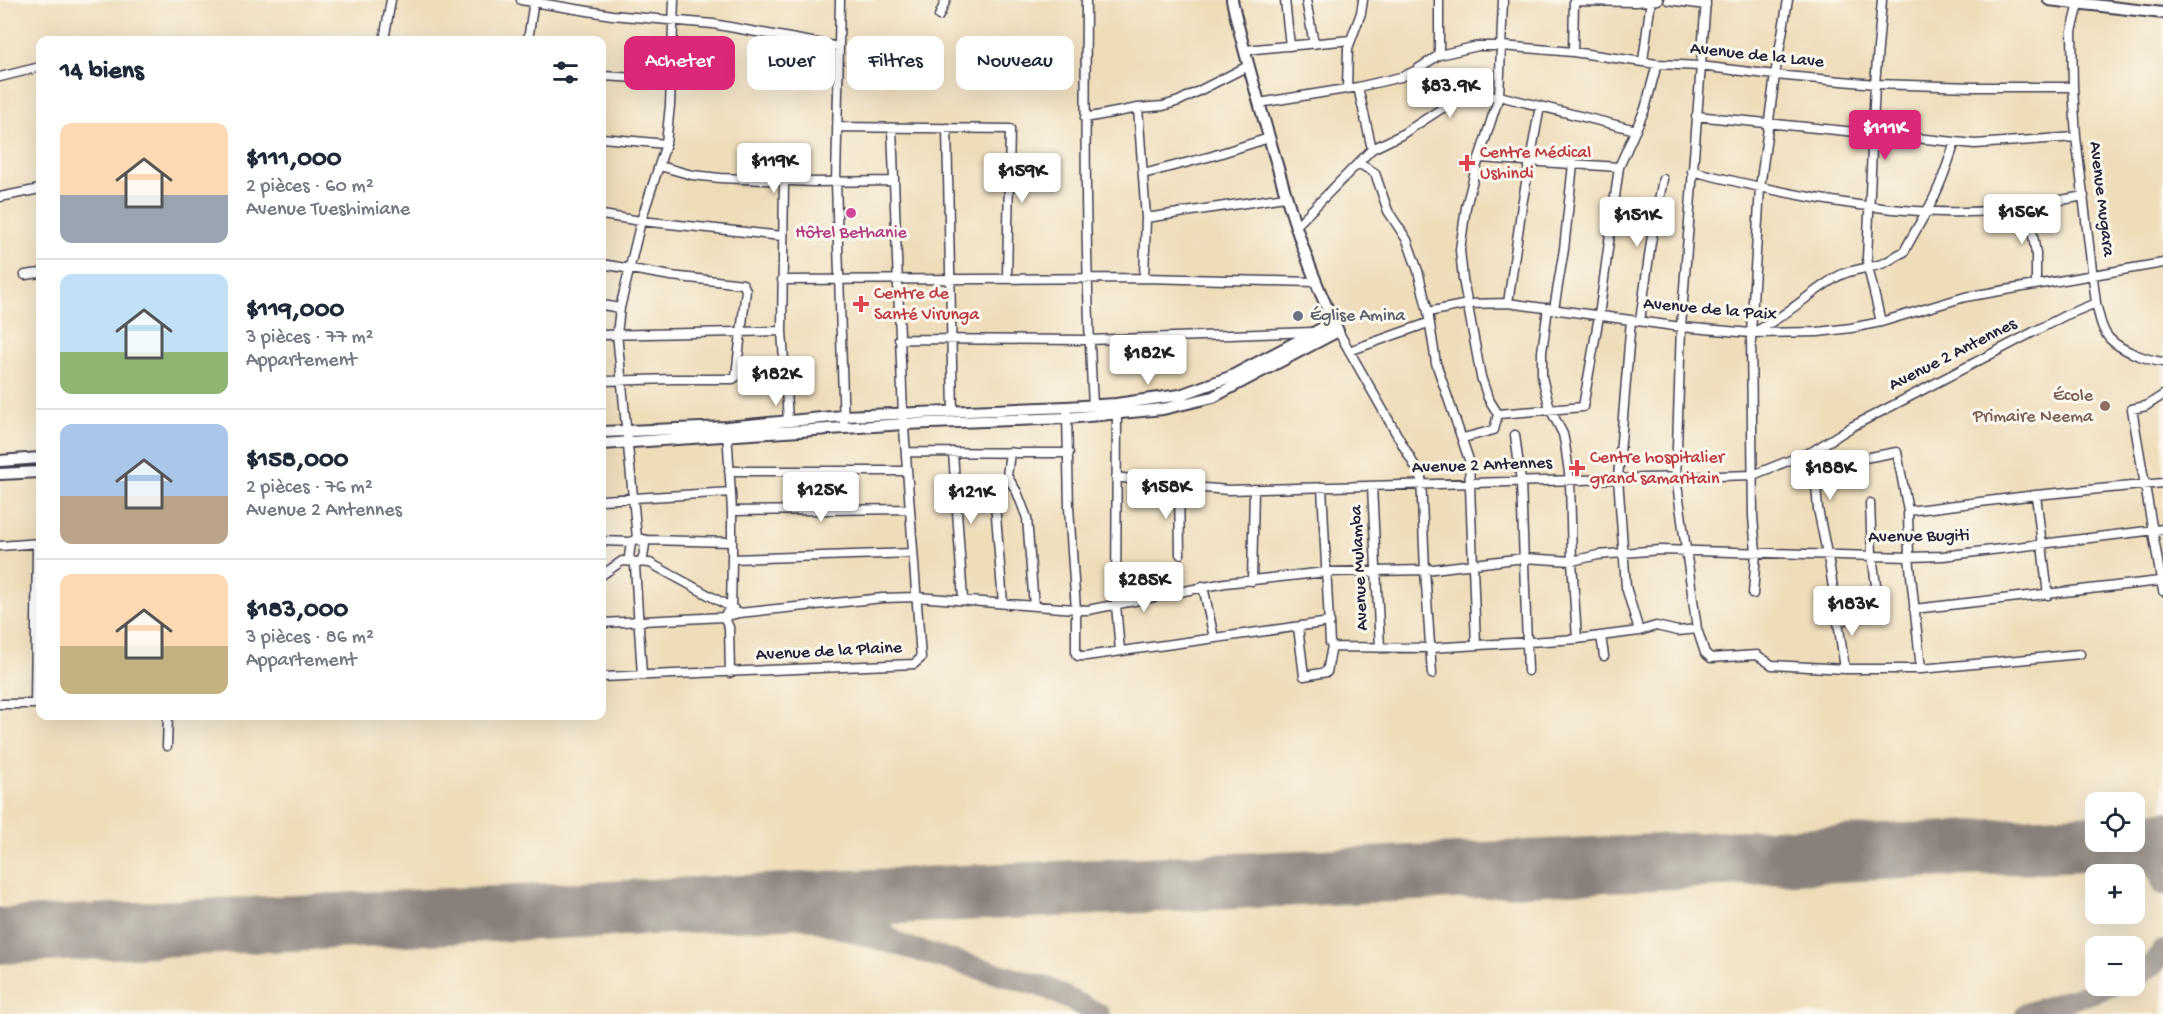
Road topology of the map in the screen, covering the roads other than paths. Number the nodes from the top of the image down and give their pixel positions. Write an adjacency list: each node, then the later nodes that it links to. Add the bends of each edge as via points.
1 (391, 0): 25 (street)
2 (521, 0): 19 (street)
3 (674, 0): 24 (street)
4 (840, 0): 32 (street)
5 (946, 0): 23 (street)
6 (1086, 0): 55 (street)
7 (1232, 0): 33 (main road)
8 (1285, 0): 30 (street)
9 (1306, 0): 29 (street)
10 (1363, 0): 28 (street)
11 (1439, 0): 35 (street)
12 (1503, 0): 31 (street)
13 (1574, 0): 14 (street); 34 (street)
14 (1653, 0): 36 (street)
15 (1668, 0): 20 (street)
16 (1788, 0): 41 (street)
17 (1882, 0): 45 (street)
18 (2049, 0): 21 (main road)
19 (534, 1): 24 (street, via 612,15); 26 (street)
20 (1706, 2): 39 (street)
21 (2079, 2): 22 (main road); 47 (street, Avenue Mugara, via 2072,31)
22 (2163, 12)
23 (939, 16)
24 (673, 20): 27 (street); 32 (street)
25 (385, 36)
26 (529, 36)
27 (672, 36)
28 (1351, 40): 29 (street); 48 (street)
29 (1314, 44): 30 (street)
30 (1290, 46): 33 (street)
31 (1502, 46): 34 (street, Avenue de la Lave); 35 (street, Avenue de la Lave, via 1478,46); 50 (street)
32 (839, 47): 57 (street)
33 (1245, 50): 38 (main road)
34 (1573, 52): 36 (street, Avenue de la Lave)
35 (1440, 55): 46 (street, Avenue de la Lave, via 1407,75)
36 (1644, 61): 37 (street, Avenue de la Lave)
37 (1657, 64): 39 (street, Avenue de la Lave); 60 (street)
38 (1248, 66): 51 (main road); 53 (street, via 1179,101)
39 (1700, 66): 41 (street, Avenue de la Lave); 54 (street)
40 (36, 68): 43 (street)
41 (1775, 75): 45 (street, Avenue de la Lave); 56 (street)
42 (606, 76): 44 (street)
43 (0, 77)
44 (624, 77)
45 (1875, 84): 47 (street, Avenue de la Lave); 61 (street)
46 (1358, 87): 48 (street, Avenue de la Lave); 67 (street)
47 (2073, 87): 62 (street, Avenue Mugara)
48 (1347, 88): 51 (street, Avenue de la Lave)
49 (671, 90): 66 (street)
50 (1499, 96): 52 (street); 67 (street, via 1470,97 1456,102); 68 (street)
51 (1259, 103): 64 (main road)
52 (1540, 106): 60 (street); 69 (street)
53 (1138, 108): 55 (street); 75 (street)
54 (1696, 116): 56 (street); 74 (street)
55 (1085, 118): 101 (street)
56 (1768, 124): 61 (street); 80 (street)
57 (837, 127): 58 (street); 79 (street)
58 (892, 128): 59 (street); 78 (street, Avenue de la Plaine)
59 (947, 128): 100 (street, via 1010,129); 104 (street)
60 (1636, 130): 73 (street)
61 (1874, 134): 65 (street); 85 (street)
62 (2076, 136): 65 (street); 82 (street, Avenue Mugara)
63 (606, 138): 66 (street)
64 (1269, 138): 75 (street); 84 (main road)
65 (1955, 142): 87 (street)
66 (666, 144): 72 (street)
67 (1372, 148): 70 (street)
68 (1479, 158): 69 (street); 111 (street, via 1460,250)
69 (1529, 162): 71 (street); 109 (street)
70 (1358, 163): 91 (street); 115 (street, via 1377,176 1388,211 1410,248)
71 (1573, 164): 73 (street); 114 (street, via 1564,249)
72 (660, 166): 77 (street, via 702,177); 90 (street)
73 (1619, 166): 116 (street)
74 (1692, 171): 80 (street); 121 (street)
75 (1143, 174): 89 (street)
76 (1662, 179): 117 (street)
77 (784, 181): 79 (street); 92 (street)
78 (894, 181): 79 (street); 103 (street, Avenue de la Plaine)
79 (836, 182): 106 (street)
80 (1760, 188): 85 (street); 125 (street)
81 (36, 190): 83 (street)
82 (2084, 196): 86 (street); 99 (street, Avenue Mugara)
83 (0, 197)
84 (1285, 197): 89 (street); 91 (main road)
85 (1869, 205): 87 (street); 95 (street)
86 (2028, 205): 87 (street, via 1997,210); 108 (street, via 2036,254)
87 (1927, 211): 95 (street, via 1904,252)
88 (606, 216): 90 (street)
89 (1146, 218): 102 (street)
90 (641, 222): 92 (street); 96 (street)
91 (1295, 226): 107 (main road)
92 (782, 237): 105 (street)
93 (2163, 263): 99 (street, Avenue de la Paix)
94 (606, 265): 96 (street)
95 (1868, 267): 118 (street); 125 (street, via 1837,277 1777,320)
96 (630, 269): 113 (street); 124 (street, via 743,284 746,290)
97 (36, 273): 98 (street)
98 (25, 274)
99 (2094, 275): 108 (street, Avenue de la Paix); 110 (street, Avenue Mugara)
100 (1007, 278): 101 (street); 104 (street)
101 (1088, 278): 102 (street); 130 (street)
102 (1144, 278): 107 (street)
103 (898, 279): 104 (street); 106 (street); 128 (street, Avenue de la Plaine)
104 (950, 279): 129 (street)
105 (782, 280): 106 (street); 122 (street)
106 (840, 280): 144 (street)
107 (1315, 282): 120 (main road)
108 (2036, 284): 118 (street, Avenue de la Paix, via 1965,297)
109 (1508, 303): 111 (street, Avenue de la Paix); 114 (street, Avenue de la Paix)
110 (2096, 303): 132 (street, Avenue Mugara, via 2110,339 2145,359); 154 (street, Avenue 2 Antennes, via 1879,412)
111 (1468, 304): 115 (street, Avenue de la Paix); 143 (street, via 1481,377)
112 (606, 306): 113 (street)
113 (620, 308): 126 (street)
114 (1551, 308): 116 (street, Avenue de la Paix); 140 (street, via 1542,352 1542,377)
115 (1428, 312): 119 (street)
116 (1599, 316): 117 (street, Avenue de la Paix); 140 (street, via 1583,407)
117 (1636, 321): 121 (street, Avenue de la Paix); 170 (street)
118 (1881, 322): 125 (street, Avenue de la Paix, via 1818,332)
119 (1428, 323): 131 (street); 152 (street, via 1436,363)
120 (1336, 326): 123 (main road); 131 (street); 137 (main road)
121 (1680, 327): 125 (street, Avenue de la Paix); 169 (street)
122 (782, 331): 124 (street); 146 (street)
123 (1317, 332): 130 (street); 135 (main road)
124 (741, 333): 126 (street); 134 (street, via 733,380)
125 (1751, 333): 166 (street)
126 (617, 334): 127 (street); 134 (street)
127 (606, 335)
128 (899, 339): 129 (street); 145 (street, Avenue de la Plaine)
129 (950, 339): 130 (street); 141 (street)
130 (1089, 340): 138 (street)
131 (1349, 351): 175 (street, via 1414,462)
132 (2163, 362)
133 (606, 381): 134 (street)
134 (621, 381): 151 (street)
135 (1208, 386): 137 (main road); 139 (main road)
136 (2163, 395): 176 (street, via 2146,406 2132,409)
137 (1213, 397): 139 (main road, via 1163,409)
138 (1093, 405): 139 (main road); 142 (main road)
139 (1117, 409): 142 (main road); 168 (street)
140 (1550, 409): 143 (street); 171 (street, via 1563,434)
141 (953, 412): 142 (main road); 145 (main road)
142 (1067, 413): 145 (main road); 158 (street)
143 (1498, 414): 152 (street, via 1494,430)
144 (843, 416): 145 (main road); 146 (main road); 147 (street)
145 (903, 419): 147 (main road); 155 (street, Avenue de la Plaine)
146 (788, 420): 148 (main road)
147 (844, 428): 148 (main road)
148 (727, 432): 151 (main road); 162 (street)
149 (606, 433): 151 (main road)
150 (1515, 435): 173 (street)
151 (627, 437): 153 (main road); 183 (street)
152 (1463, 438): 172 (street)
153 (606, 443)
154 (1813, 451): 161 (street); 166 (street, Avenue 2 Antennes)
155 (906, 452): 156 (street); 163 (street, Avenue de la Plaine)
156 (953, 452): 157 (street); 221 (street)
157 (1010, 452): 158 (street); 167 (street)
158 (1068, 453): 227 (street)
159 (36, 458): 160 (main road)
160 (0, 461)
161 (1816, 467): 188 (street, via 1897,452); 202 (street, via 1818,509)
162 (729, 471): 163 (street); 181 (street)
163 (907, 471): 186 (street, Avenue de la Plaine)
164 (36, 472): 165 (main road)
165 (0, 474)
166 (1753, 475): 169 (street, Avenue 2 Antennes); 198 (street)
167 (1007, 476): 222 (street, via 995,503); 223 (street, via 1027,518)
168 (1116, 477): 177 (street, Avenue 2 Antennes); 224 (street)
169 (1676, 477): 170 (street, Avenue 2 Antennes); 197 (street)
170 (1618, 478): 171 (street, Avenue 2 Antennes); 200 (street)
171 (1570, 480): 173 (street, Avenue 2 Antennes); 208 (street)
172 (1471, 482): 173 (street, Avenue 2 Antennes); 175 (street, Avenue 2 Antennes); 209 (street)
173 (1521, 482): 204 (street)
174 (2163, 483): 176 (street)
175 (1422, 484): 178 (street, Avenue 2 Antennes); 210 (street)
176 (2145, 485): 182 (street); 190 (street)
177 (1179, 486): 180 (street, Avenue 2 Antennes); 201 (street)
178 (1372, 486): 179 (street, Avenue 2 Antennes); 211 (street, Avenue Mulamba)
179 (1322, 487): 180 (street, Avenue 2 Antennes); 213 (street)
180 (1254, 489): 214 (street)
181 (731, 492): 183 (street); 187 (street)
182 (2036, 495): 188 (street); 195 (street)
183 (634, 497): 184 (street); 191 (street)
184 (606, 500)
185 (1870, 503): 203 (street)
186 (910, 509): 187 (street); 199 (street, Avenue de la Plaine)
187 (732, 510): 193 (street)
188 (1908, 511): 205 (street)
189 (2163, 529): 190 (street, Avenue Bugiti)
190 (2151, 530): 195 (street, Avenue Bugiti); 215 (street)
191 (634, 540): 192 (street); 193 (street); 207 (street, via 629,557); 207 (street, via 645,544 643,558)
192 (606, 541)
193 (732, 542): 206 (street)
194 (36, 543): 196 (street)
195 (2042, 545): 205 (street, Avenue Bugiti); 219 (street)
196 (0, 546)
197 (1686, 550): 198 (street, Avenue Bugiti); 200 (street, Avenue Bugiti); 235 (street)
198 (1756, 552): 202 (street, Avenue Bugiti); 218 (street)
199 (913, 553): 206 (street); 220 (street, Avenue de la Plaine)
200 (1623, 553): 208 (street, Avenue Bugiti); 236 (street, via 1626,587)
201 (1180, 554)
202 (1827, 555): 203 (street, Avenue Bugiti); 231 (street)
203 (1872, 555): 205 (street, Avenue Bugiti); 231 (street, via 1875,611 1870,616)
204 (1524, 558): 208 (street, Avenue Bugiti); 209 (street, Avenue Bugiti); 240 (street)
205 (1909, 558): 226 (street)
206 (732, 559): 225 (street)
207 (635, 561): 212 (street, via 622,561); 225 (street, via 650,563); 230 (street)
208 (1572, 561): 239 (street)
209 (1474, 564): 210 (street, Avenue Bugiti); 241 (street)
210 (1425, 570): 211 (street, Avenue Bugiti); 244 (street)
211 (1377, 571): 213 (street, Avenue Bugiti); 243 (street, Avenue Mulamba)
212 (606, 572)
213 (1326, 572): 214 (street, Avenue Bugiti); 232 (street)
214 (1252, 581): 216 (street, Avenue Bugiti)
215 (2160, 581): 217 (street); 219 (street)
216 (1203, 586): 224 (street, Avenue Bugiti); 238 (street)
217 (2163, 591)
218 (1753, 594)
219 (2048, 595): 226 (street)
220 (917, 597): 221 (street, Avenue Bugiti); 228 (street, Avenue Bugiti); 251 (street, Avenue de la Plaine, via 921,657 917,663)
221 (963, 600): 222 (street, Avenue Bugiti)
222 (1003, 603): 223 (street, Avenue Bugiti)
223 (1034, 606): 227 (street, Avenue Bugiti)
224 (1116, 606): 227 (street, Avenue Bugiti); 245 (street)
225 (731, 607): 228 (street); 229 (street)
226 (1914, 609): 249 (street)
227 (1076, 610): 245 (street, via 1078,656)
228 (739, 613): 229 (street, Avenue Bugiti)
229 (724, 617): 230 (street, Avenue Bugiti); 251 (street, via 729,627)
230 (638, 621): 233 (street, Avenue Bugiti); 253 (street)
231 (1837, 621): 248 (street)
232 (1330, 622): 234 (street); 242 (street)
233 (606, 623)
234 (1298, 627): 238 (street); 242 (street, via 1304,676 1327,672)
235 (1697, 629): 236 (street, via 1678,631 1656,626); 248 (street, via 1711,658 1757,655 1772,665)
236 (1639, 631): 237 (street)
237 (1601, 636): 239 (street); 247 (street)
238 (1214, 638): 245 (street)
239 (1577, 639): 240 (street)
240 (1527, 642): 241 (street); 250 (street)
241 (1476, 645): 244 (street)
242 (1332, 646): 243 (street)
243 (1380, 648): 244 (street)
244 (1430, 648): 252 (street)
245 (1120, 651)
246 (2080, 654): 249 (street)
247 (1604, 656)
248 (1845, 669): 249 (street)
249 (1921, 669)
250 (1528, 671)
251 (730, 673): 253 (street, Avenue de la Plaine)
252 (1432, 674)
253 (642, 675): 254 (street, Avenue de la Plaine)
254 (606, 677)
255 (0, 704): 256 (street)
256 (36, 704)
257 (168, 720): 258 (street)
258 (167, 746)

